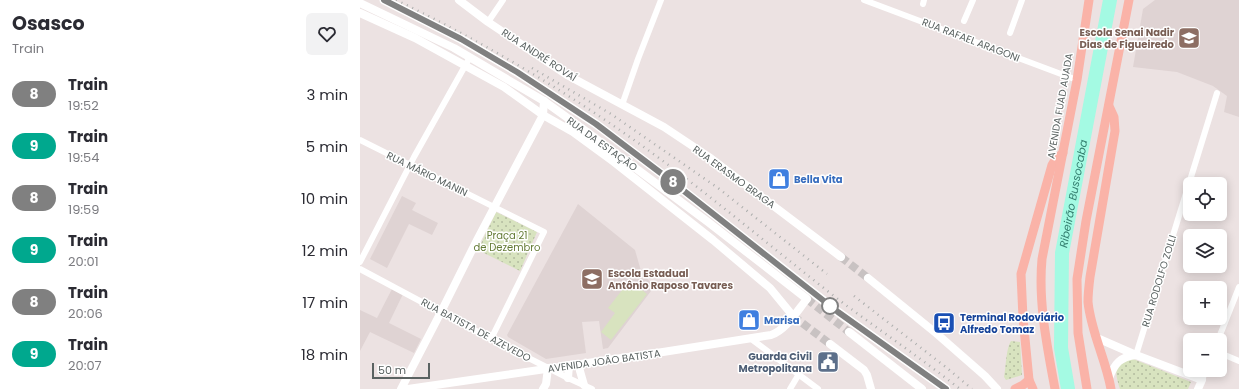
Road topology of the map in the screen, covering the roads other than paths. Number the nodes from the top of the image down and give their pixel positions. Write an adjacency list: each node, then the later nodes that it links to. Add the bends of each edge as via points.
1 (459, 0): 12 (main road, RUA ANDRÉ ROVAÍ)
2 (504, 0): 12 (street)
3 (661, 0): 19 (street)
4 (864, 0): 16 (street, RUA RAFAEL ARAGONI)
5 (973, 0): 11 (street)
6 (1022, 0): 13 (street)
7 (1089, 0): 16 (main road, AVENIDA FUAD AUADA)
8 (1129, 0): 20 (main road)
9 (360, 3): 14 (main road, RUA DA ESTAÇÃO)
10 (360, 13): 15 (main road, RUA DA ESTAÇÃO, via 415,38)
11 (964, 21)
12 (488, 22): 19 (main road, RUA ANDRÉ ROVAÍ, via 567,75)
13 (1010, 33)
14 (470, 57): 15 (street); 18 (main road, RUA DA ESTAÇÃO)
15 (465, 66): 21 (main road, RUA DA ESTAÇÃO, via 504,87); 24 (street)
16 (1077, 80): 23 (main road, AVENIDA FUAD AUADA)
17 (1217, 92): 40 (street, RUA RODOLFO ZOLLI)
18 (544, 101): 21 (main road); 31 (main road, RUA DA ESTAÇÃO)
19 (622, 105): 26 (main road, RUA ERASMO BRAGA, via 664,126 709,157)
20 (1109, 106): 37 (main road, via 1114,117 1115,131 1088,301); 64 (main road, via 1086,221 1076,296 1078,333)
21 (543, 115): 25 (main road); 33 (main road, RUA DA ESTAÇÃO, via 614,162 713,240 770,288)
22 (360, 140): 24 (street, RUA MÁRIO MANIN)
23 (1063, 153): 49 (main road, via 1052,165 1021,274); 63 (main road, AVENIDA FUAD AUADA, via 1042,259 1041,285 1046,340)
24 (410, 166): 25 (street, RUA MÁRIO MANIN); 27 (street)
25 (495, 206): 32 (main road); 38 (street, via 544,232)
26 (841, 257)
27 (360, 262)
28 (360, 269): 32 (street, RUA BATISTA DE AZEVEDO)
29 (868, 278): 60 (main road, via 937,334 985,376)
30 (1239, 287): 35 (street)
31 (807, 300): 33 (main road, AVENIDA JOÃO BATISTA)
32 (441, 312): 38 (street, RUA BATISTA DE AZEVEDO); 52 (main road)
33 (793, 316): 36 (main road, AVENIDA JOÃO BATISTA, via 776,333)
34 (849, 332): 59 (main road)
35 (1221, 333)
36 (750, 338): 43 (main road, AVENIDA JOÃO BATISTA); 45 (street)
37 (1097, 338): 40 (main road); 48 (main road)
38 (492, 339): 44 (street, RUA BATISTA DE AZEVEDO)
39 (830, 344): 58 (main road, via 864,370 868,375)
40 (1136, 355): 48 (main road, via 1118,362); 50 (main road)
41 (1227, 356): 42 (street)
42 (1239, 361)
43 (573, 365): 44 (main road, AVENIDA JOÃO BATISTA); 47 (main road); 51 (main road)
44 (548, 368): 47 (street, RUA BATISTA DE AZEVEDO); 53 (main road, AVENIDA JOÃO BATISTA); 54 (main road)
45 (798, 374): 56 (street); 57 (street)
46 (1203, 377): 50 (street)
47 (568, 378): 51 (street, RUA BATISTA DE AZEVEDO)
48 (1109, 378): 65 (main road)
49 (1029, 380): 61 (main road); 62 (main road)
50 (1202, 380): 66 (main road)
51 (584, 385): 55 (street, RUA BATISTA DE AZEVEDO)
52 (400, 389)
53 (408, 389)
54 (543, 389)
55 (592, 389)
56 (790, 389)
57 (818, 389)
58 (871, 389)
59 (922, 389)
60 (996, 389)
61 (1015, 389)
62 (1033, 389)
63 (1056, 389)
64 (1087, 389)
65 (1110, 389)
66 (1198, 389)

